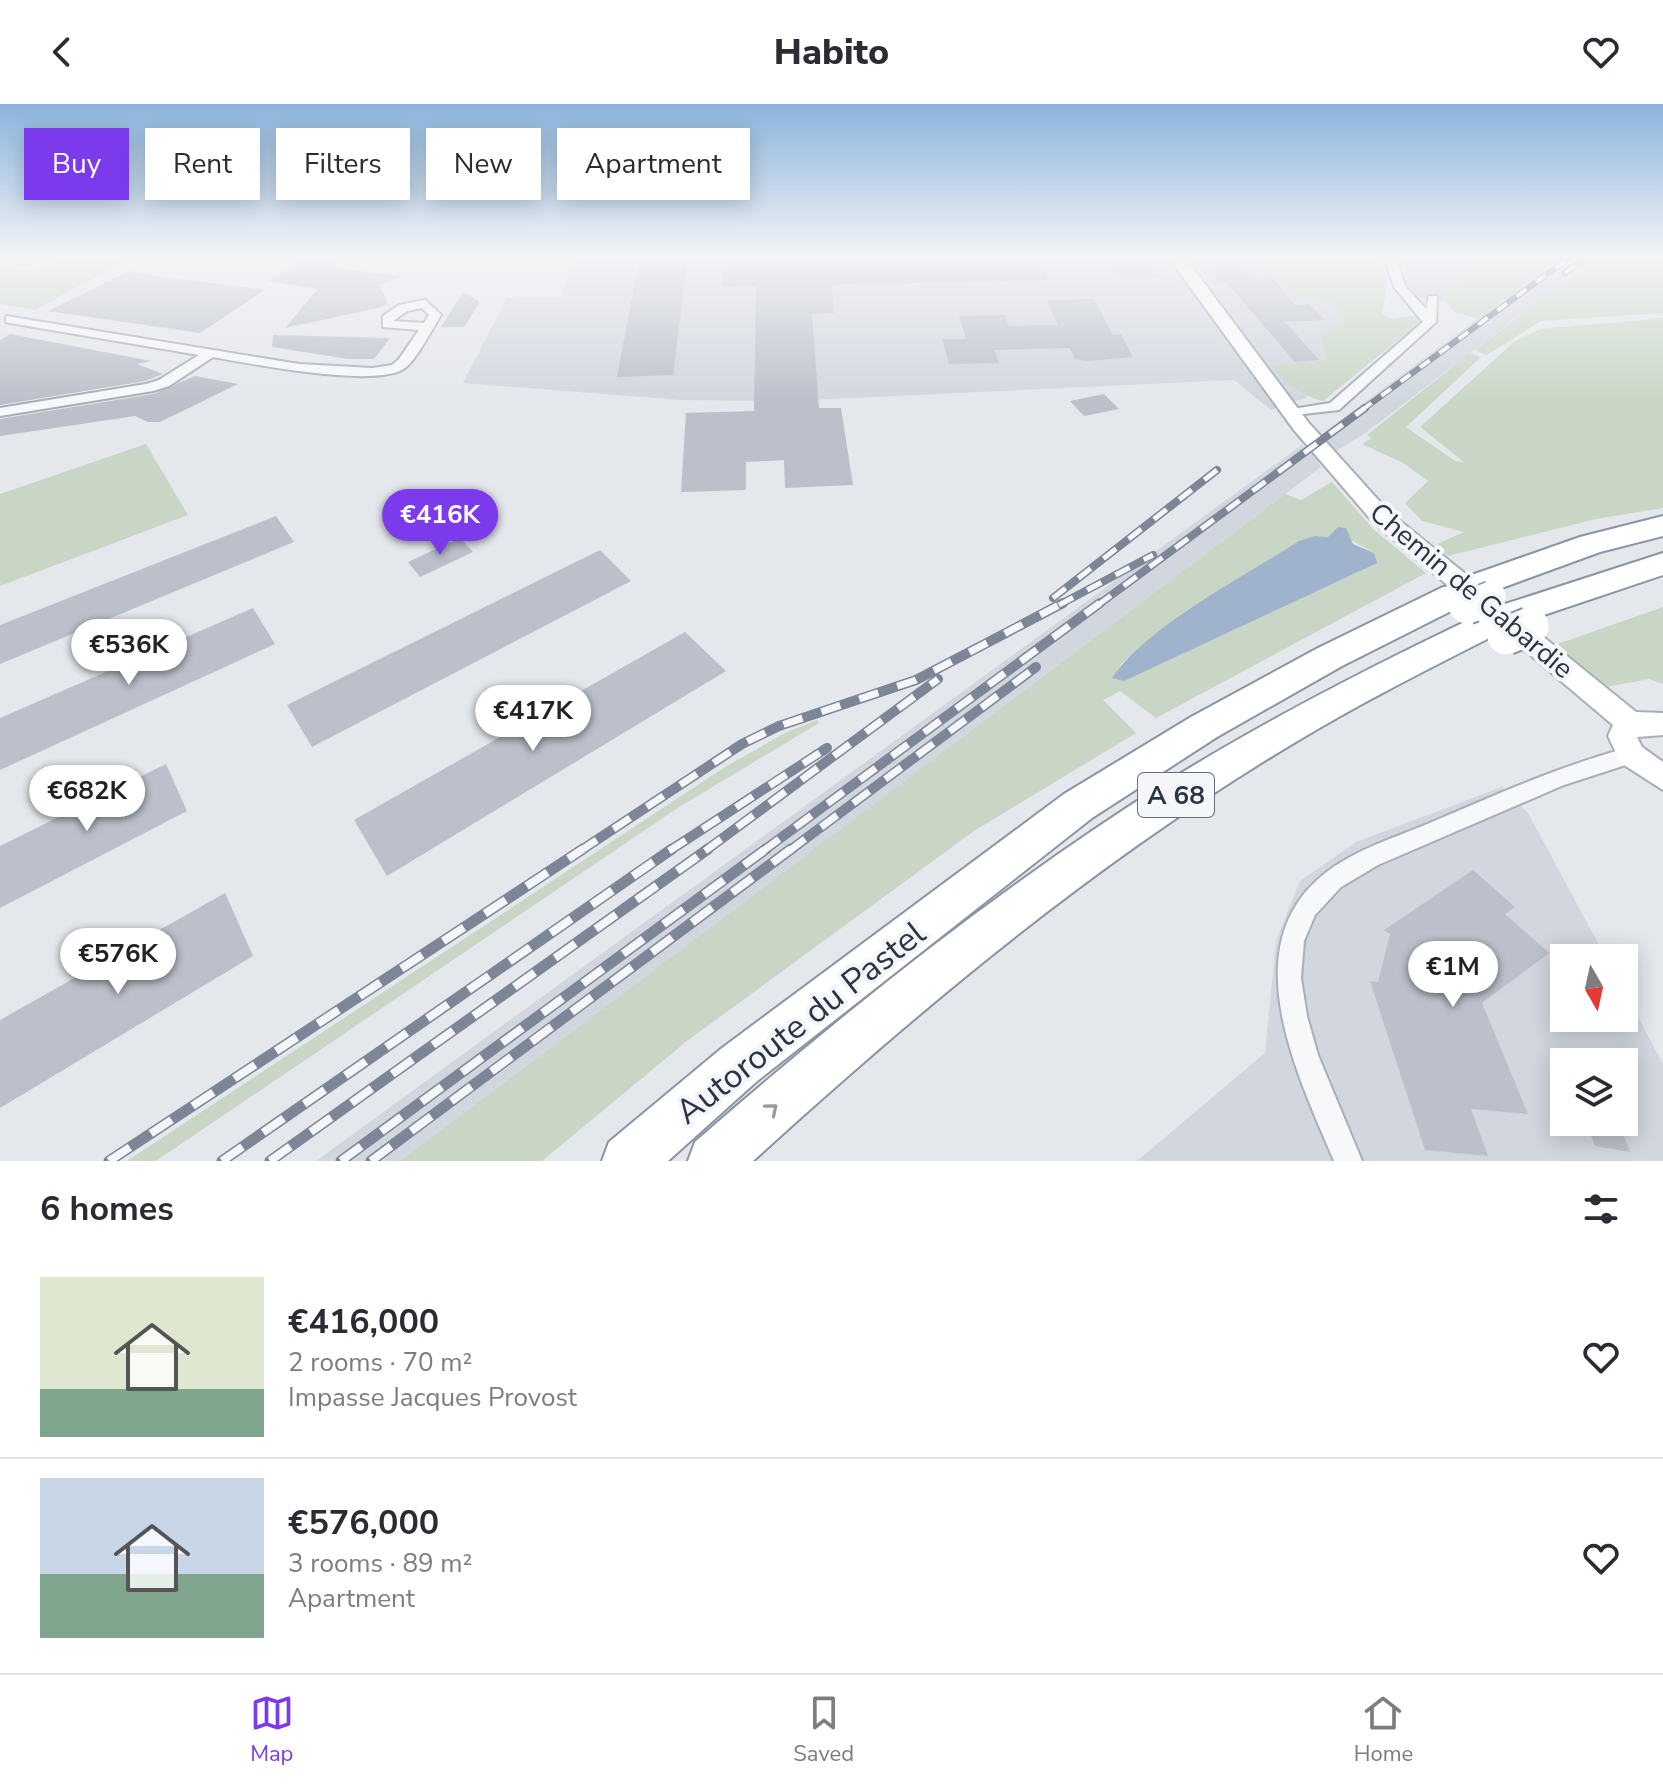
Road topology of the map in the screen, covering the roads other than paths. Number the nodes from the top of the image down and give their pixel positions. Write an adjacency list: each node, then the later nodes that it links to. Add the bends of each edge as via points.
1 (1211, 304): 9 (street, Chemin de Gabardie)
2 (1411, 304): 6 (street)
3 (1431, 304): 6 (street)
4 (3, 318): 7 (street)
5 (426, 327): 7 (street, via 404,362 373,372)
6 (1425, 327): 9 (street, via 1334,407)
7 (208, 355): 8 (street, via 148,388)
8 (0, 412)
9 (1291, 413): 15 (street, Chemin de Gabardie, via 1397,532)
10 (1663, 526): 14 (highway, via 1591,544)
11 (1663, 543): 14 (highway, A 68, via 1597,558)
12 (1663, 564): 14 (highway, A 68)
13 (1663, 582): 14 (highway)
14 (1491, 610): 19 (highway, Autoroute du Pastel / A 68, via 1255,715 974,886 739,1065); 20 (highway, Autoroute du Pastel, one-way to 14, via 890,1011 999,947 1187,809 1352,713)
15 (1630, 723): 16 (street); 17 (street, via 1622,736)
16 (1663, 724)
17 (1631, 755): 18 (street); 21 (street, via 1601,762 1358,863 1309,904 1294,937 1290,996 1296,1032)
18 (1663, 778)
19 (628, 1161)
20 (714, 1161)
21 (1348, 1161)

